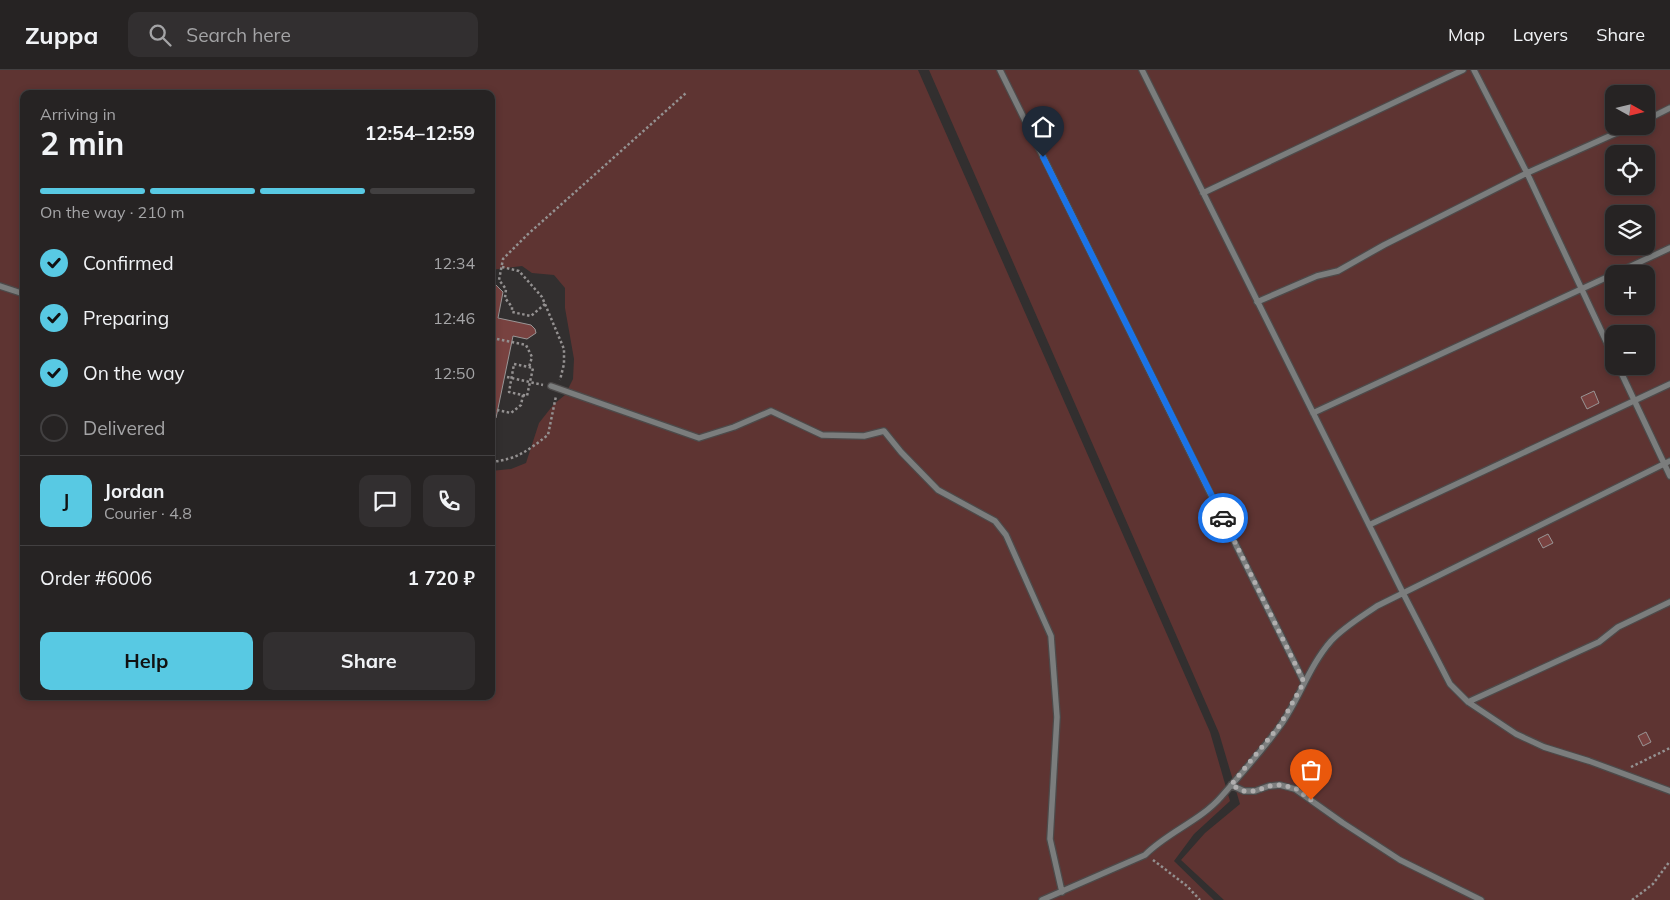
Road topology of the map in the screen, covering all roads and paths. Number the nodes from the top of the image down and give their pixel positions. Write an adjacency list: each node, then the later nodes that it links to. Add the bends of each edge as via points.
1 (1000, 70): 39 (lane)
2 (1142, 70): 10 (lane)
3 (1463, 70): 10 (lane)
4 (1474, 70): 9 (lane)
5 (686, 93): 13 (path, via 527,235 503,259)
6 (1670, 108): 7 (lane)
7 (1655, 116)
8 (1612, 135): 9 (lane)
9 (1527, 173): 16 (lane); 18 (lane, via 1384,244 1338,271 1317,276)
10 (1203, 193): 18 (lane)
11 (1670, 248): 12 (lane)
12 (1633, 265)
13 (502, 267): 19 (path, via 519,271); 19 (path, via 499,280 506,289 505,298 512,312 531,316)
14 (1605, 278): 16 (lane)
15 (0, 286): 17 (lane)
16 (1582, 288): 20 (lane); 32 (lane)
17 (20, 293)
18 (1257, 302): 32 (lane)
19 (546, 304): 28 (path, via 564,349 564,364)
20 (1605, 338)
21 (497, 339): 22 (path, via 526,345 532,357)
22 (530, 368): 25 (path, via 514,364); 26 (path, via 533,368)
23 (1622, 375): 30 (lane)
24 (506, 377): 25 (path)
25 (511, 378): 26 (path); 29 (path, via 508,392)
26 (530, 382): 28 (path); 29 (path, via 527,396)
27 (1670, 384): 30 (lane)
28 (555, 388): 33 (path, via 548,436 510,460); 47 (lane, via 699,438 772,411 822,435 864,436 884,431 938,490 994,521 1006,535 1051,636 1057,717 1050,839)
29 (523, 395): 31 (path, via 520,405 511,413)
30 (1634, 402): 34 (lane); 36 (lane)
31 (495, 410)
32 (1313, 412): 36 (lane)
33 (495, 462)
34 (1667, 462): 35 (lane); 37 (lane)
35 (1670, 476)
36 (1369, 525): 37 (lane)
37 (1403, 594): 39 (lane, via 1376,606 1347,626 1330,642); 40 (lane, via 1450,684)
38 (1670, 602): 40 (lane, via 1618,627 1599,642)
39 (1304, 682): 43 (lane, via 1280,725)
40 (1468, 702): 42 (lane, via 1516,734)
41 (1670, 748): 42 (path)
42 (1621, 773): 44 (lane)
43 (1231, 785): 45 (lane, via 1198,817 1157,843); 50 (lane, via 1244,791 1280,785 1295,788 1400,860)
44 (1670, 791)
45 (1145, 855): 47 (lane); 49 (path, via 1187,886)
46 (1670, 861): 51 (path, via 1653,884)
47 (1062, 892): 48 (lane)
48 (1042, 900)
49 (1200, 900)
50 (1481, 900)
51 (1632, 900)

